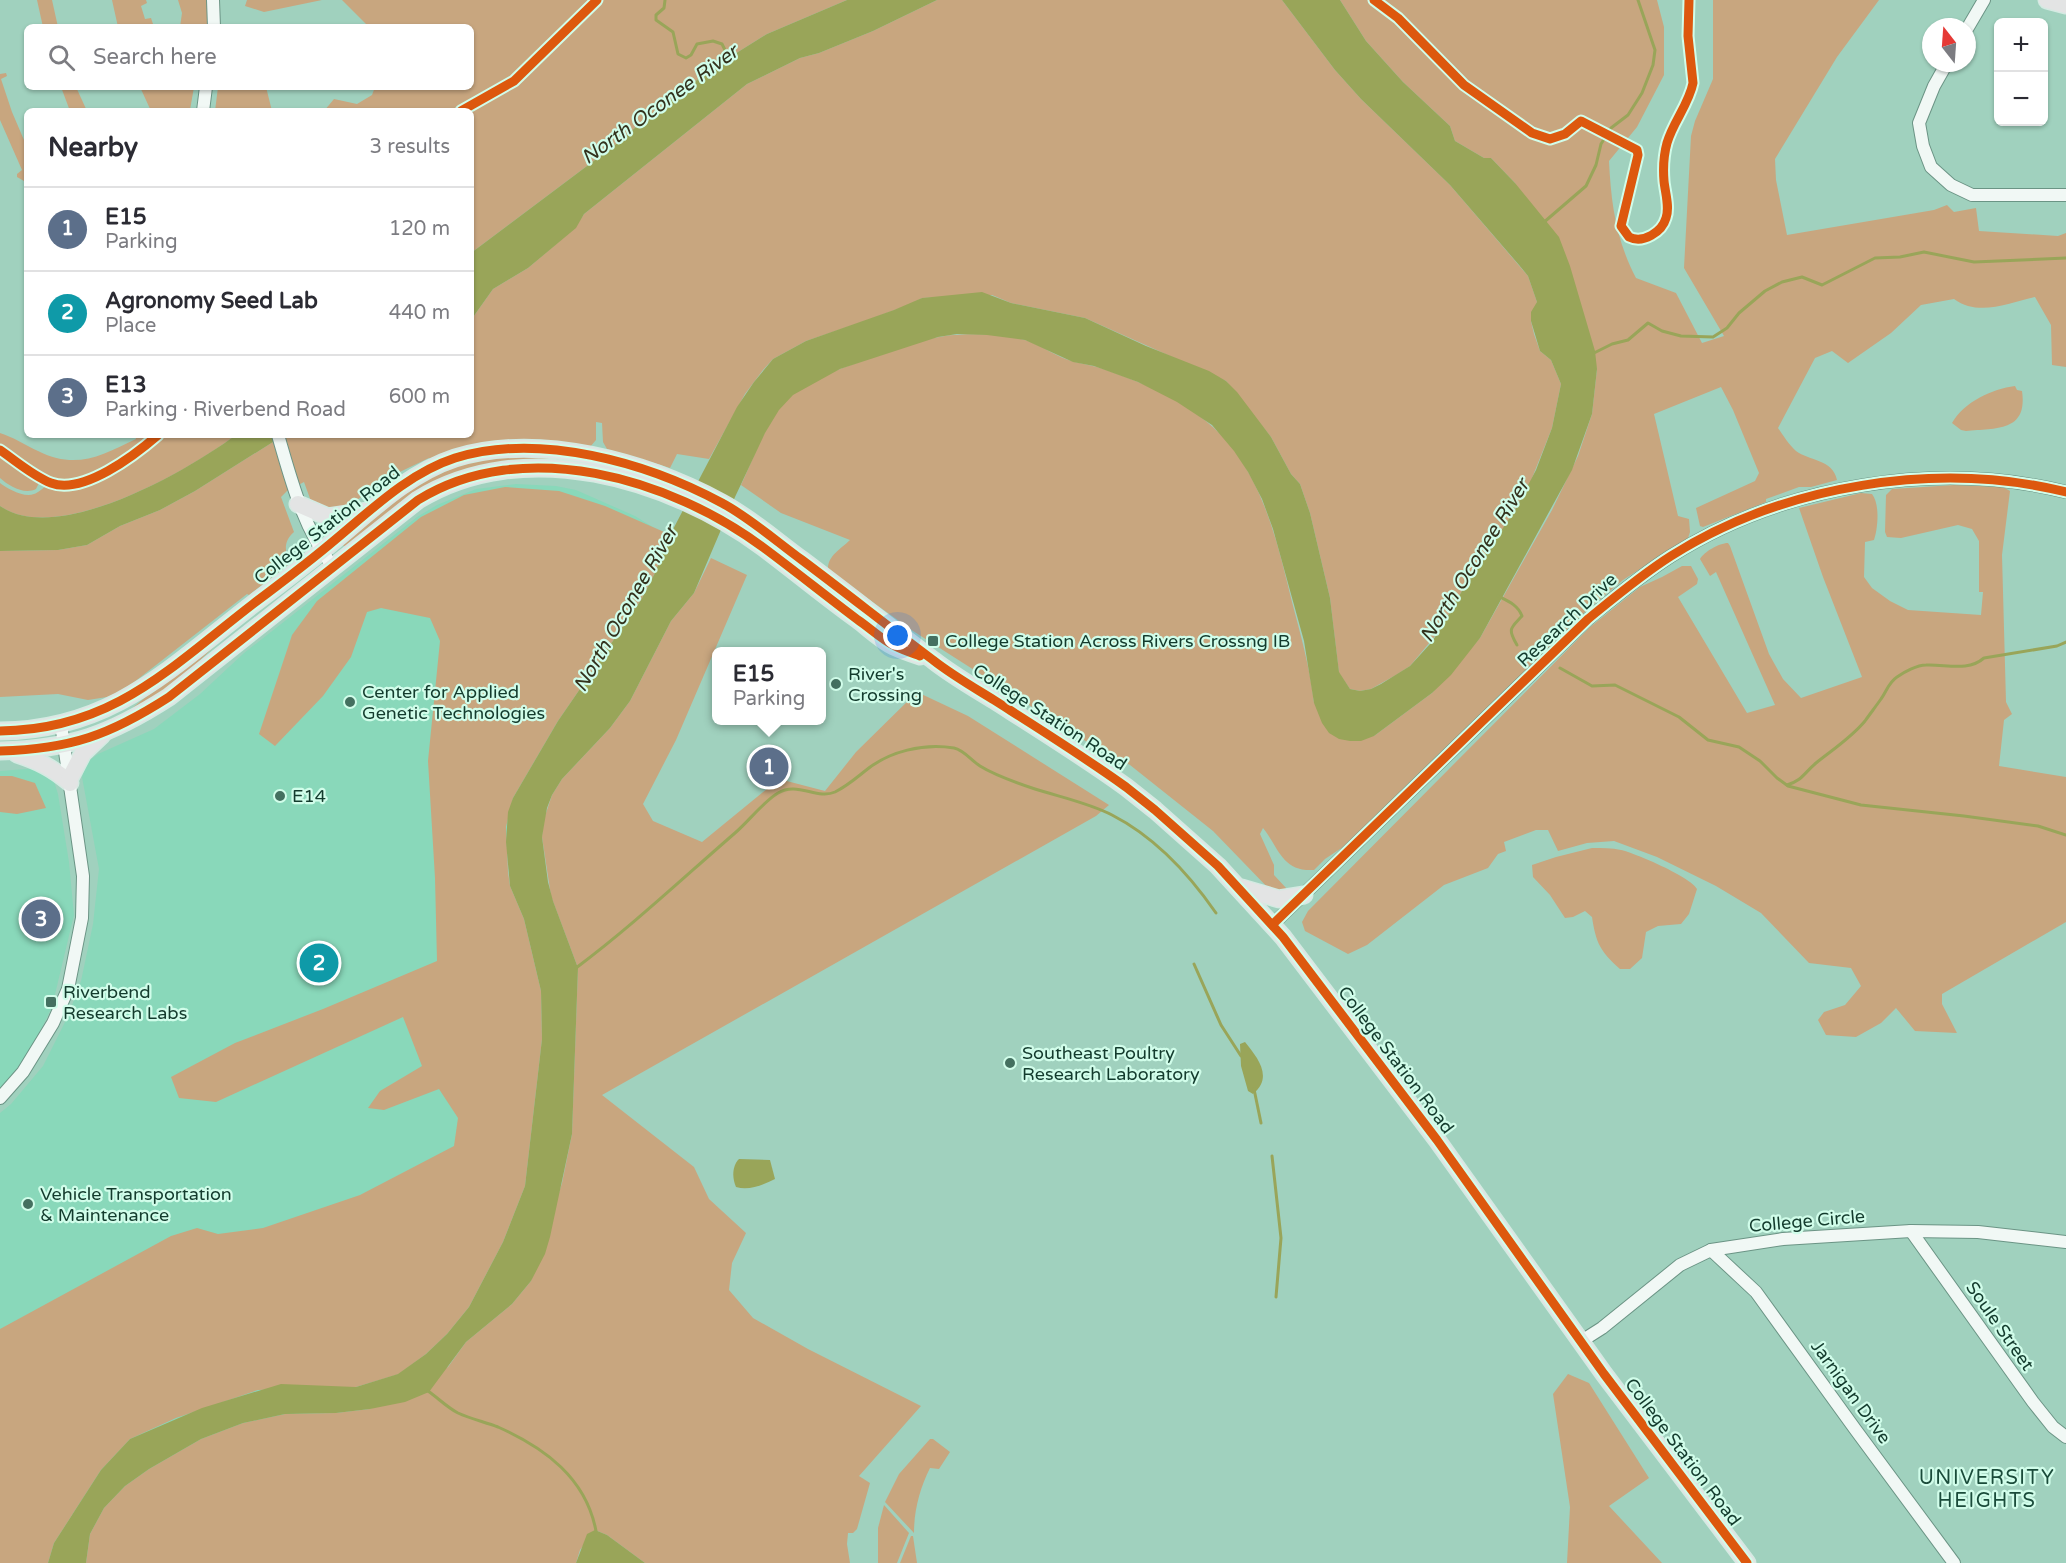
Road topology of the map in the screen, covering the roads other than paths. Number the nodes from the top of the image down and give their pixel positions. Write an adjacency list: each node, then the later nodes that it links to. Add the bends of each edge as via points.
1 (213, 0): 6 (street)
2 (1984, 0): 5 (street)
3 (2047, 0): 4 (main road)
4 (2066, 5)
5 (1973, 18)
6 (214, 24)
7 (1942, 72): 10 (street, via 1919,123 1931,167 1951,185 1972,195)
8 (206, 90): 9 (street)
9 (203, 108)
10 (2066, 195)
11 (279, 438): 14 (street)
12 (655, 482): 15 (main road, College Station Road, via 581,453 500,449 453,459 429,469); 17 (main road, College Station Road, via 523,468 477,474 418,500); 24 (main road, College Station Road, via 765,540 893,646 934,662 1125,787)
13 (2066, 492): 25 (street, Research Drive, via 1968,479 1879,483 1796,501 1701,539 1628,585 1588,619)
14 (298, 504): 15 (main road, via 328,517); 16 (street)
15 (369, 511): 16 (main road, College Station Road)
16 (321, 551): 17 (street); 18 (main road, College Station Road, via 143,689 103,711)
17 (333, 567): 20 (main road, College Station Road, via 169,697)
18 (61, 724): 19 (main road, College Station Road); 21 (street)
19 (0, 731)
20 (105, 732): 21 (main road, College Station Road); 23 (main road, via 83,753)
21 (64, 745): 22 (main road, College Station Road); 23 (street)
22 (4, 751): 23 (main road, via 37,760)
23 (70, 782): 27 (street, via 84,896 68,989 39,1048)
24 (1238, 887): 25 (main road, via 1279,899); 26 (main road, College Station Road)
25 (1304, 895): 26 (street, Research Drive)
26 (1273, 924): 31 (main road, College Station Road, via 1431,1131)
27 (0, 1098)
28 (1911, 1231): 29 (street, College Circle, via 1978,1232); 30 (street, College Circle, via 1783,1239); 32 (street, Soule Street, via 2027,1395 2052,1427)
29 (2066, 1242)
30 (1711, 1250): 31 (street, College Circle, via 1680,1265); 34 (street, Jarnigan Drive, via 1763,1301)
31 (1580, 1342): 33 (main road, College Station Road)
32 (2066, 1437)
33 (1747, 1563)
34 (1954, 1563)

